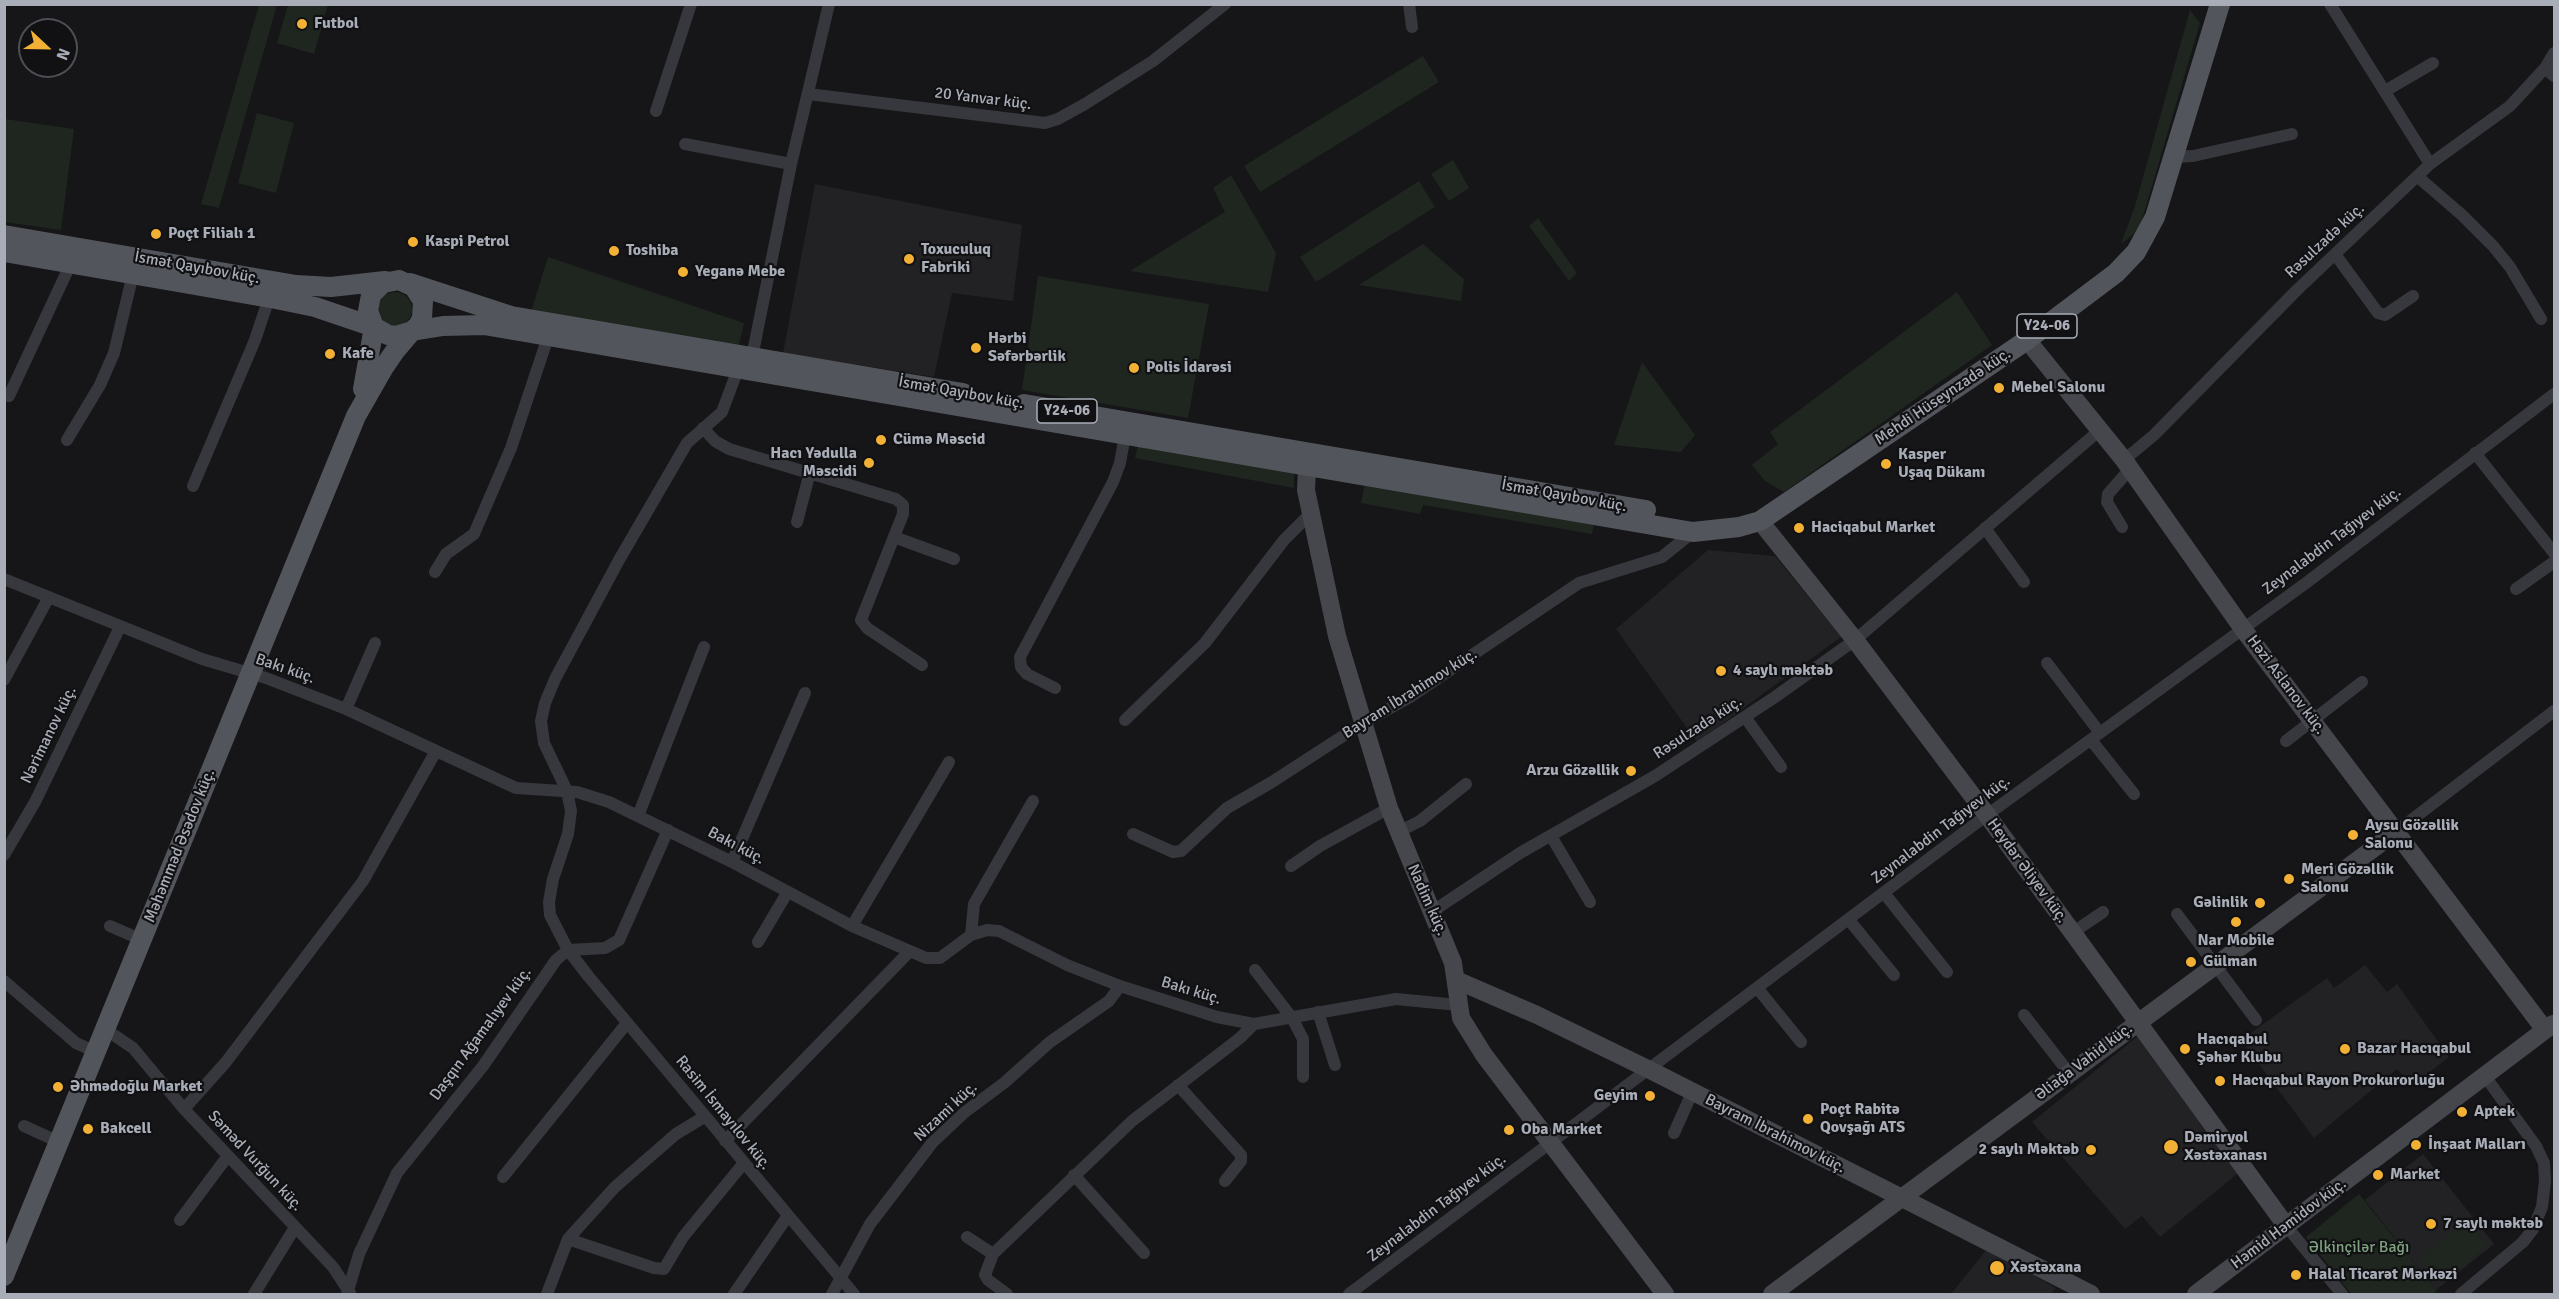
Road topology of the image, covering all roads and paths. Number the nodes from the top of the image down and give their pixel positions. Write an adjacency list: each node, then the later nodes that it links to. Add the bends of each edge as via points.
1 (692, 4): 13 (street)
2 (829, 4): 12 (street)
3 (1225, 4): 12 (street, 20 Yanvar küç., via 1153,61 1085,104 1044,123)
4 (1409, 4): 7 (street)
5 (2330, 4): 11 (street)
6 (2219, 5): 16 (main road, Mehdi Hüseynzadə küç. / Y24-06)
7 (1412, 27)
8 (2554, 54): 10 (street, Rəsulzadə küç.)
9 (2433, 63): 11 (street)
10 (2550, 72): 18 (street, Rəsulzadə küç.)
11 (2385, 91): 18 (street)
12 (808, 94): 17 (street)
13 (656, 111)
14 (2292, 134): 16 (street)
15 (685, 144): 17 (street)
16 (2175, 157): 32 (main road, Mehdi Hüseynzadə küç. / Y24-06, via 2155,217 2136,252 2092,294)
17 (791, 164): 33 (street)
18 (2430, 164): 19 (street, Rəsulzadə küç.)
19 (2418, 177): 22 (street, Rəsulzadə küç.); 28 (street, via 2493,246)
20 (4, 235): 25 (main road, İsmət Qayıbov küç., via 296,285 331,287)
21 (4, 252): 23 (main road, İsmət Qayıbov küç.)
22 (2336, 254): 26 (street, via 2378,314 2385,315); 43 (street, Rəsulzadə küç.)
23 (71, 263): 24 (main road, İsmət Qayıbov küç.); 35 (street)
24 (133, 274): 27 (main road, İsmət Qayıbov küç.); 40 (street, via 114,353)
25 (399, 281): 29 (main road, via 376,288 368,303); 30 (main road, via 420,294 424,310); 33 (main road, İsmət Qayıbov küç. / Y24-06, via 511,316)
26 (2413, 296)
27 (269, 298): 29 (main road, İsmət Qayıbov küç.); 45 (street)
28 (2541, 320)
29 (374, 327): 30 (main road, via 388,335); 36 (main road)
30 (412, 332): 31 (main road, İsmət Qayıbov küç. / Y24-06, via 443,326 484,326); 36 (main road, via 384,366)
31 (548, 337): 33 (main road, İsmət Qayıbov küç. / Y24-06); 57 (street, via 511,448 474,534 446,554)
32 (2027, 340): 38 (main road, Həzi Aslanov küç.); 47 (main road, Mehdi Hüseynzadə küç. / Y24-06)
33 (745, 363): 37 (street, via 722,412); 39 (main road, İsmət Qayıbov küç. / Y24-06); 42 (main road, İsmət Qayıbov küç. / Y24-06)
34 (2554, 394): 41 (street, Zeynalabdin Tağıyev küç.)
35 (9, 396)
36 (356, 416): 69 (main road, Məhəmməd Əsədov küç.)
37 (703, 428): 44 (street, via 729,449); 86 (street, via 687,443 639,526 545,703 541,721 544,743)
38 (2100, 430): 43 (main road, Həzi Aslanov küç.); 51 (street, Rəsulzadə küç.)
39 (1125, 435): 42 (main road, İsmət Qayıbov küç. / Y24-06); 72 (street, via 1113,482 1020,657 1027,674)
40 (67, 440)
41 (2475, 453): 54 (street); 63 (street, Zeynalabdin Tağıyev küç.)
42 (1306, 460): 46 (main road, Nadim küç.); 49 (main road, İsmət Qayıbov küç. / Y24-06); 52 (main road, İsmət Qayıbov küç. / Y24-06)
43 (2127, 464): 50 (street, Rəsulzadə küç., via 2108,494 2108,502); 63 (main road, Həzi Aslanov küç.)
44 (810, 472): 48 (street); 53 (street, via 896,499 903,505 903,514)
45 (193, 486)
46 (1310, 514): 77 (street, via 1284,540 1204,643); 79 (main road, Nadim küç., via 1337,636)
47 (1760, 521): 49 (main road, Mehdi Hüseynzadə küç. / Y24-06); 64 (main road, Heydər Əliyev küç.)
48 (797, 522)
49 (1731, 527): 52 (main road, İsmət Qayıbov küç. / Y24-06)
50 (2122, 527)
51 (1985, 528): 59 (street); 64 (street, Rəsulzadə küç.)
52 (1693, 532): 79 (street, Bayram İbrahimov küç., via 1662,557 1579,583 1410,697)
53 (894, 537): 55 (street); 68 (street, via 861,620)
54 (2554, 553)
55 (954, 559)
56 (2554, 562): 60 (street)
57 (435, 572)
58 (4, 579): 61 (street, Bakı küç.)
59 (2024, 582)
60 (2516, 589)
61 (49, 597): 62 (street, Bakı küç.); 70 (street)
62 (120, 627): 69 (street, Bakı küç.); 97 (street, Nərimanov küç., via 35,802)
63 (2243, 629): 78 (main road, Həzi Aslanov küç.); 80 (street, Zeynalabdin Tağıyev küç.)
64 (1855, 640): 76 (street, Rəsulzadə küç.); 90 (main road, Heydər Əliyev küç.)
65 (375, 643): 74 (street)
66 (705, 647): 91 (street)
67 (2047, 663): 80 (street)
68 (922, 664)
69 (250, 673): 74 (street, Bakı küç.); 111 (main road, Məhəmməd Əsədov küç.)
70 (4, 680)
71 (2362, 682): 78 (street)
72 (1054, 688)
73 (805, 693): 98 (street)
74 (346, 709): 82 (street, Bakı küç.)
75 (2554, 711): 93 (street)
76 (1745, 717): 84 (street); 96 (street, Rəsulzadə küç.)
77 (1125, 720)
78 (2313, 721): 81 (street); 93 (main road, Həzi Aslanov küç.)
79 (1363, 723): 89 (main road, Nadim küç.); 95 (street, Bayram İbrahimov küç., via 1227,808 1181,850 1173,852)
80 (2096, 736): 87 (street); 90 (street, Zeynalabdin Tağıyev küç.)
81 (2286, 741)
82 (435, 751): 86 (street, Bakı küç., via 516,788); 142 (street, via 363,881 226,1062)
83 (949, 762): 108 (street)
84 (1781, 767)
85 (1466, 784): 94 (street, via 1419,821)
86 (567, 791): 91 (street, Bakı küç., via 594,796); 113 (street, via 571,811 568,834 549,902 550,915)
87 (2134, 794)
88 (1033, 801): 110 (street, via 974,904)
89 (1389, 808): 94 (main road, Nadim küç.); 99 (street)
90 (1987, 815): 101 (street, Zeynalabdin Tağıyev küç.); 109 (main road, Heydər Əliyev küç.)
91 (638, 816): 92 (street, Bakı küç.)
92 (668, 830): 98 (street, Bakı küç.); 113 (street, via 619,940 605,948)
93 (2397, 831): 115 (main road, Əliağa Vahid küç.); 131 (main road, Həzi Aslanov küç.)
94 (1398, 832): 103 (main road, Nadim küç.)
95 (1133, 834)
96 (1551, 836): 102 (street); 103 (street, Rəsulzadə küç.)
97 (4, 855)
98 (732, 862): 100 (street, Bakı küç.)
99 (1291, 866)
100 (787, 892): 108 (street, Bakı küç.); 112 (street)
101 (1884, 893): 106 (street, Zeynalabdin Tağıyev küç.); 117 (street)
102 (1590, 902)
103 (1433, 911): 119 (main road, Nadim küç.)
104 (2103, 912): 109 (street)
105 (2177, 914): 115 (street)
106 (1849, 920): 118 (street); 122 (street, Zeynalabdin Tağıyev küç.)
107 (110, 926): 111 (street)
108 (852, 926): 114 (street, Bakı küç.)
109 (2072, 933): 128 (main road, Heydər Əliyev küç.)
110 (971, 935): 114 (street, Bakı küç., via 940,958); 121 (street, Bakı küç., via 987,930 999,932)
111 (142, 940): 132 (main road, Məhəmməd Əsədov küç.)
112 (758, 942)
113 (568, 950): 129 (street, Rasim İsmayılov küç.); 165 (street, Daşqın Ağamalıyev küç., via 556,960 483,1066 397,1173 359,1254)
114 (909, 952): 147 (street)
115 (2214, 966): 127 (street); 128 (main road, Əliağa Vahid küç.)
116 (1255, 970): 126 (street)
117 (1947, 972)
118 (1894, 975)
119 (1456, 980): 123 (main road, Nadim küç.); 136 (main road, Bayram İbrahimov küç.)
120 (4, 981): 134 (street, via 76,1043)
121 (1120, 986): 130 (street, Bakı küç., via 1217,1017); 164 (street, Nizami küç., via 1108,1001 1050,1042 932,1143 870,1224)
122 (1758, 989): 133 (street); 136 (street, Zeynalabdin Tağıyev küç.)
123 (1458, 1005): 124 (street, Bakı küç., via 1396,999); 148 (main road, Nadim küç., via 1466,1029)
124 (1318, 1012): 126 (street, Bakı küç.); 135 (street)
125 (2024, 1015): 137 (street)
126 (1292, 1018): 130 (street, Bakı küç.); 139 (street, via 1303,1039)
127 (2256, 1020)
128 (2137, 1022): 137 (main road, Əliağa Vahid küç.); 157 (main road, Heydər Əliyev küç.)
129 (627, 1023): 143 (street, Rasim İsmayılov küç.); 152 (street)
130 (1254, 1024): 140 (street)
131 (2550, 1026): 138 (main road, Həmid Həmidov küç.)
132 (105, 1029): 134 (main road, Məhəmməd Əsədov küç.); 142 (street, Səməd Vurğun küç., via 133,1047)
133 (1801, 1042)
134 (96, 1052): 146 (main road, Məhəmməd Əsədov küç.)
135 (1335, 1065)
136 (1650, 1071): 141 (main road, Bayram İbrahimov küç.); 148 (street, Zeynalabdin Tağıyev küç.)
137 (2069, 1073): 154 (main road, Əliağa Vahid küç.)
138 (2484, 1075): 157 (main road, Həmid Həmidov küç.); 178 (street, via 2536,1146 2544,1163 2545,1181 2542,1207 2533,1229 2500,1263)
139 (1303, 1077)
140 (1178, 1085): 151 (street); 153 (street, via 1241,1155 1241,1161)
141 (1692, 1093): 145 (street); 154 (main road, Bayram İbrahimov küç.)
142 (183, 1109): 149 (street, Səməd Vurğun küç.)
143 (704, 1117): 147 (street, Rasim İsmayılov küç.); 160 (street, via 676,1134 615,1187)
144 (24, 1126): 146 (street)
145 (1674, 1133)
146 (59, 1142): 163 (main road, Məhəmməd Əsədov küç.)
147 (725, 1142): 150 (street, Rasim İsmayılov küç.)
148 (1552, 1143): 172 (street, Zeynalabdin Tağıyev küç.); 173 (main road, Nadim küç.)
149 (227, 1157): 156 (street); 158 (street, Səməd Vurğun küç.)
150 (743, 1164): 155 (street, Rasim İsmayılov küç.); 160 (street, via 683,1237 664,1269)
151 (1074, 1174): 161 (street); 162 (street)
152 (503, 1176)
153 (1225, 1181)
154 (1902, 1198): 174 (main road, Əliağa Vahid küç.); 175 (main road, Bayram İbrahimov küç.)
155 (787, 1217): 164 (street, Rasim İsmayılov küç.); 168 (street)
156 (180, 1220)
157 (2287, 1227): 176 (main road, Həmid Həmidov küç.); 177 (street)
158 (294, 1228): 165 (street, Səməd Vurğun küç., via 333,1267); 166 (street)
159 (967, 1237): 162 (street)
160 (568, 1239): 167 (street)
161 (1144, 1253)
162 (993, 1254): 171 (street, via 985,1275)
163 (4, 1276)
164 (841, 1279): 169 (street, Nizami küç.); 170 (street, Rasim İsmayılov küç.)
165 (349, 1293)
166 (254, 1294)
167 (547, 1294)
168 (734, 1294)
169 (832, 1294)
170 (854, 1294)
171 (1007, 1294)
172 (1349, 1294)
173 (1665, 1294)
174 (1772, 1294)
175 (2091, 1294)
176 (2196, 1294)
177 (2342, 1294)
178 (2461, 1294)

